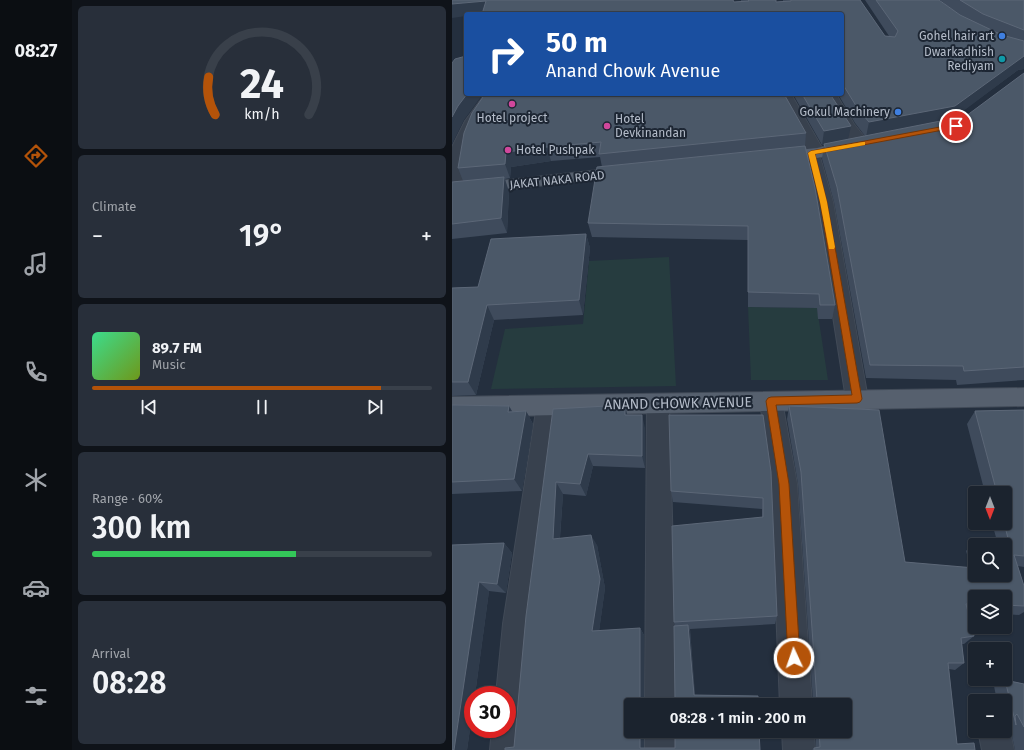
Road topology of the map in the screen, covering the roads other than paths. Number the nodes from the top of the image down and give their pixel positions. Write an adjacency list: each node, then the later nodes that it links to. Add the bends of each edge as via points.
1 (491, 96): 8 (street, via 477,111 458,152)
2 (785, 96): 5 (street)
3 (830, 96): 4 (street, via 848,126)
4 (868, 143): 5 (main road)
5 (814, 153): 6 (main road); 10 (street)
6 (764, 158)
7 (640, 171): 8 (main road, JAKAT NAKA ROAD)
8 (453, 190)
9 (1024, 397): 10 (main road, ANAND CHOWK AVENUE)
10 (857, 399): 11 (main road, ANAND CHOWK AVENUE)
11 (771, 401): 12 (main road, ANAND CHOWK AVENUE); 16 (street, via 784,484)
12 (658, 403): 13 (main road, ANAND CHOWK AVENUE); 15 (street)
13 (548, 405): 14 (main road, ANAND CHOWK AVENUE); 20 (street, via 518,624)
14 (452, 407)
15 (661, 698)
16 (796, 698)
17 (661, 738): 21 (street)
18 (798, 738): 22 (street)
19 (995, 738): 23 (street)
20 (506, 750)
21 (661, 750)
22 (799, 750)
23 (998, 750)

